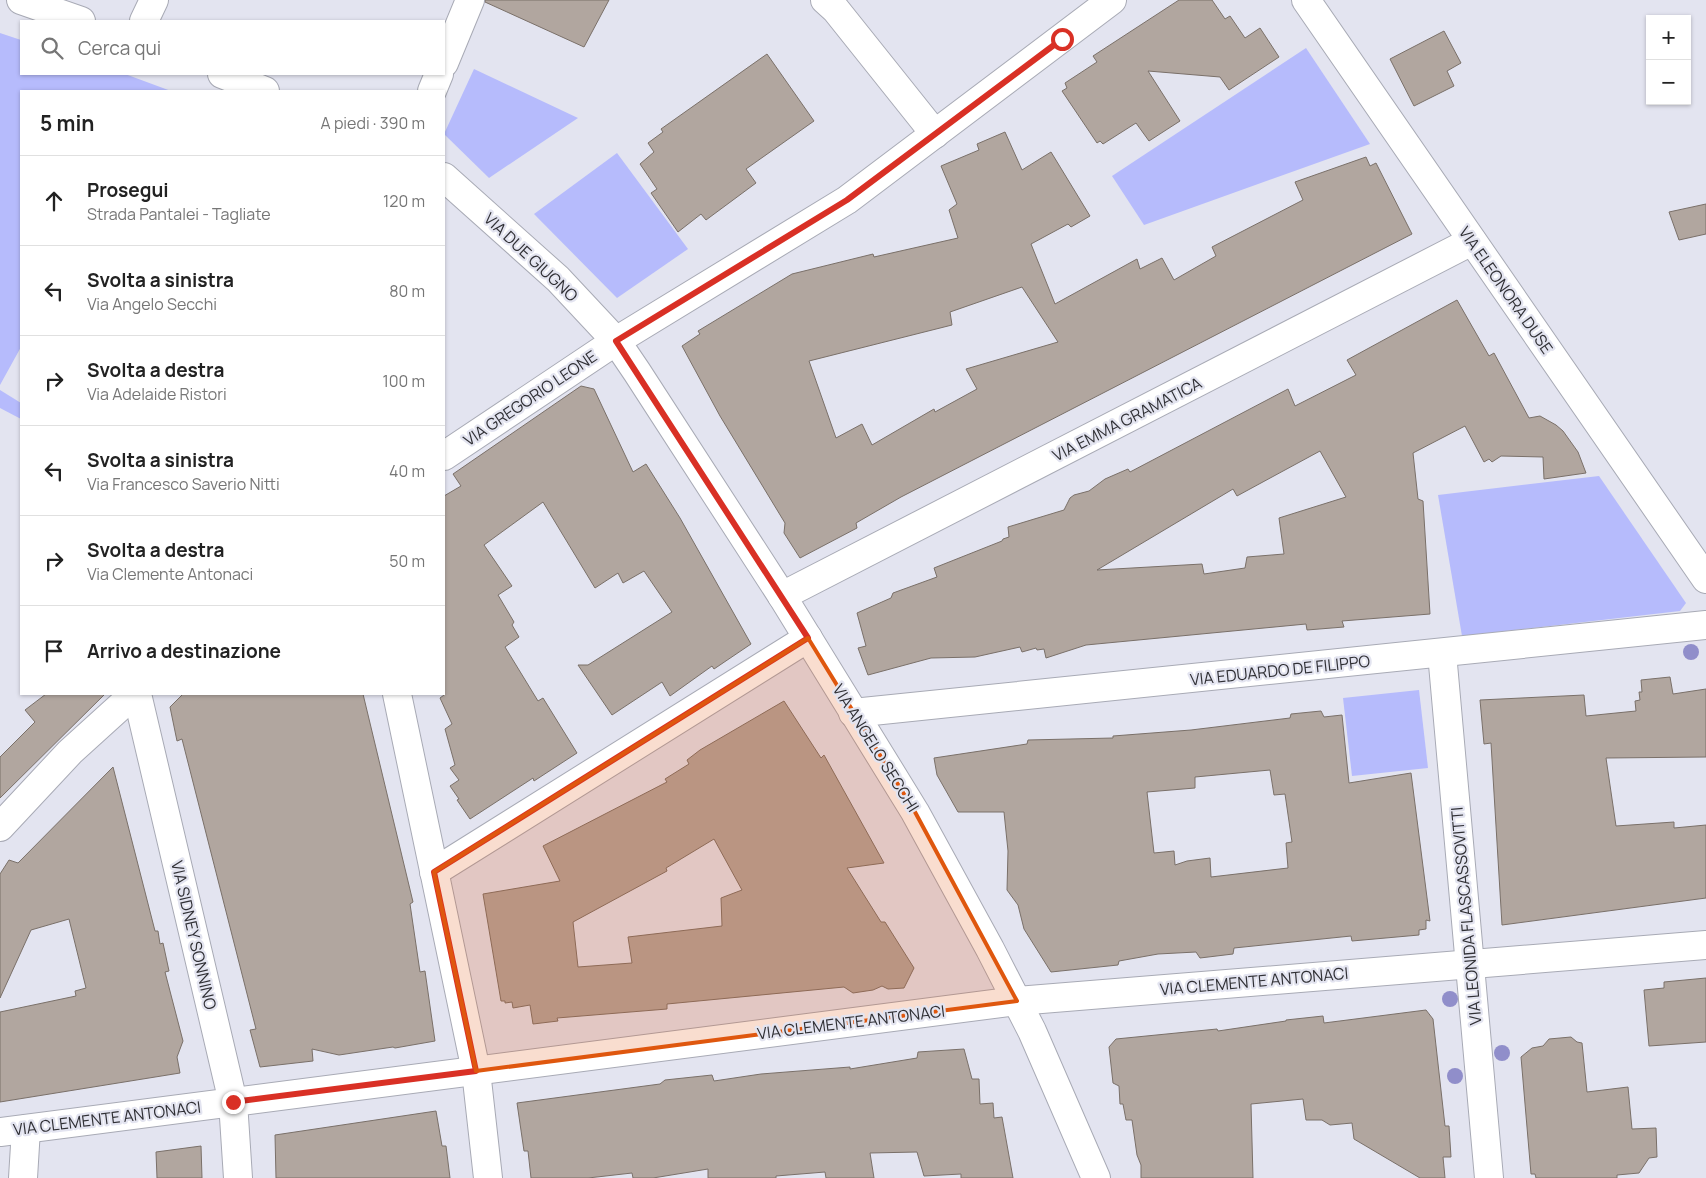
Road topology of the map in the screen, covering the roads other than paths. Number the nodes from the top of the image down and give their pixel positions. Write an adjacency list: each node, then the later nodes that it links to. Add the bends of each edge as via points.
1 (21, 0): 7 (street)
2 (154, 0): 8 (street)
3 (470, 0): 9 (street)
4 (825, 0): 14 (street)
5 (1112, 0): 14 (street, VIA GREGORIO LEONE)
6 (1306, 0): 16 (street, VIA ELEONORA DUSE)
7 (78, 20)
8 (144, 20)
9 (445, 61)
10 (225, 75): 12 (street)
11 (439, 75): 13 (street)
12 (262, 90)
13 (432, 90)
14 (935, 134): 17 (street, VIA GREGORIO LEONE, via 847,200)
15 (445, 178): 17 (street, VIA DUE GIUGNO, via 558,279)
16 (1472, 241): 19 (street, VIA ELEONORA DUSE); 20 (street, VIA EMMA GRAMATICA)
17 (616, 341): 18 (street, VIA GREGORIO LEONE); 20 (street, VIA ANGELO SECCHI)
18 (445, 455)
19 (1706, 579)
20 (782, 596): 22 (street, VIA ANGELO SECCHI)
21 (1706, 625): 23 (street, VIA EDUARDO DE FILIPPO)
22 (808, 638): 27 (street, VIA ANGELO SECCHI); 29 (street)
23 (1442, 653): 27 (street, VIA EDUARDO DE FILIPPO); 31 (street, VIA LEONIDA FLASCASSOVITTI)
24 (135, 695): 28 (street, via 70,752)
25 (136, 695): 34 (street, VIA SIDNEY SONNINO)
26 (397, 695): 29 (street)
27 (853, 713): 32 (street, VIA ANGELO SECCHI, via 915,812)
28 (0, 827)
29 (434, 872): 33 (street)
30 (1706, 945): 31 (street, VIA CLEMENTE ANTONACI)
31 (1471, 964): 32 (street, VIA CLEMENTE ANTONACI); 40 (street, VIA LEONIDA FLASCASSOVITTI)
32 (1017, 1001): 33 (street, VIA CLEMENTE ANTONACI); 39 (street, VIA ANGELO SECCHI)
33 (476, 1071): 34 (street, VIA CLEMENTE ANTONACI); 38 (street)
34 (233, 1102): 35 (street, VIA CLEMENTE ANTONACI); 37 (street, VIA SIDNEY SONNINO)
35 (13, 1131): 36 (street)
36 (23, 1178)
37 (238, 1178)
38 (488, 1178)
39 (1096, 1178)
40 (1488, 1178)

